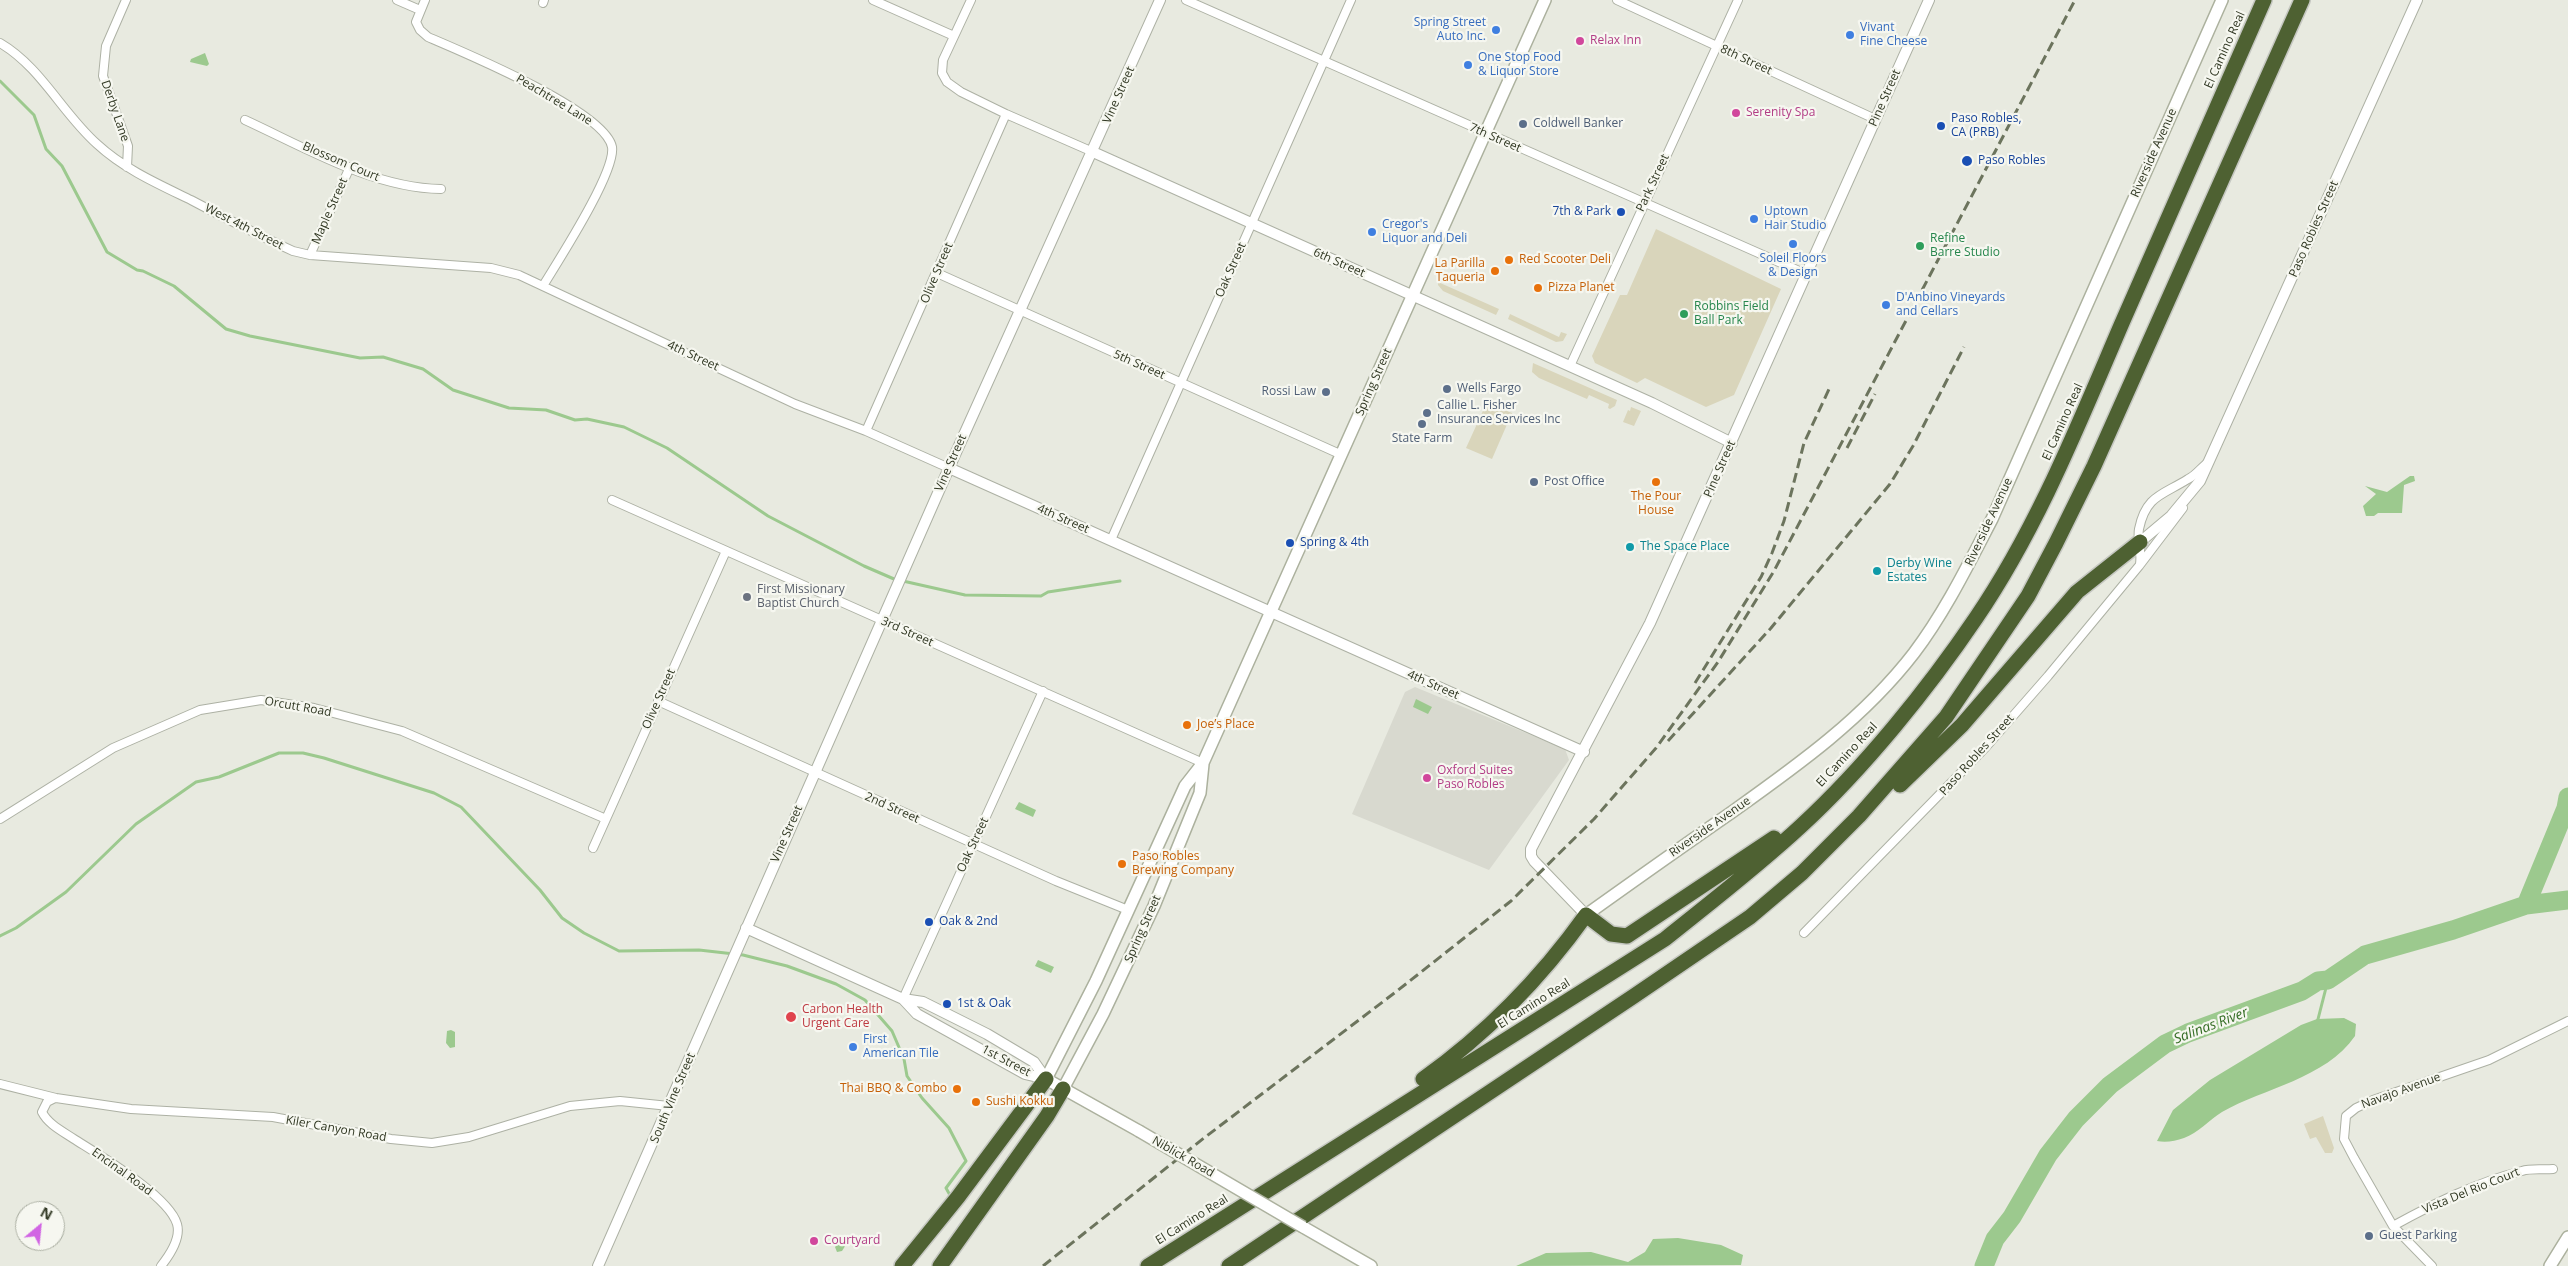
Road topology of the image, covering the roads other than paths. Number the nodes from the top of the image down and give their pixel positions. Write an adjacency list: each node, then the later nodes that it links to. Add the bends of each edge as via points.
1 (126, 0): 27 (street, Derby Lane, via 106,46 103,76 128,146)
2 (397, 0): 17 (street)
3 (425, 0): 17 (street)
4 (873, 0): 18 (street)
5 (971, 0): 18 (street)
6 (1160, 0): 26 (street, Vine Street)
7 (1186, 0): 21 (street, 7th Street)
8 (1351, 0): 21 (street, Oak Street)
9 (1545, 0): 25 (main road, Spring Street)
10 (1617, 0): 20 (street, 8th Street)
11 (1738, 0): 20 (street, Park Street)
12 (1929, 0): 23 (street, Pine Street)
13 (2222, 0): 65 (main road, Riverside Avenue, via 1992,519 1962,576 1914,653 1844,727 1798,765)
14 (2264, 0): 61 (highway, El Camino Real, via 2061,465 2009,564 1946,661 1879,744)
15 (2302, 0): 58 (highway, via 2094,466 2028,596 1946,717)
16 (2417, 0): 43 (street, Paso Robles Street)
17 (420, 10): 35 (street, Peachtree Lane, via 416,22 428,37 543,91 607,136 612,148 610,162 591,204)
18 (954, 36): 22 (street, 6th Street, via 941,68 946,82)
19 (0, 43): 27 (street, West 4th Street, via 40,78 66,112 97,144)
20 (1717, 46): 23 (street, 8th Street); 30 (street, Park Street)
21 (1323, 62): 25 (street, 7th Street); 31 (street, Oak Street)
22 (1006, 114): 26 (street, 6th Street); 33 (street, Olive Street)
23 (1875, 119): 34 (street, Pine Street)
24 (245, 120): 28 (street, Blossom Court)
25 (1485, 134): 30 (street, 7th Street); 36 (main road, Spring Street)
26 (1093, 152): 31 (street, 6th Street); 37 (street, Vine Street)
27 (127, 167): 32 (street, West 4th Street, via 277,244)
28 (350, 167): 29 (street, Blossom Court, via 399,185); 32 (street, Maple Street)
29 (441, 189)
30 (1644, 203): 34 (street, 7th Street); 38 (street, Park Street)
31 (1252, 223): 36 (street, 6th Street); 39 (street, Oak Street)
32 (310, 256): 35 (street, West 4th Street, via 491,268 519,275)
33 (937, 273): 37 (street, 5th Street); 40 (street, Olive Street)
34 (1806, 274): 41 (street, Pine Street)
35 (543, 286): 40 (street, 4th Street, via 795,404)
36 (1413, 296): 38 (street, 6th Street); 42 (main road, Spring Street)
37 (1021, 312): 39 (street, 5th Street); 44 (street, Vine Street)
38 (1570, 366): 41 (street, 6th Street)
39 (1181, 384): 42 (street, 5th Street); 47 (street, Oak Street)
40 (866, 431): 44 (street, 4th Street)
41 (1732, 443): 55 (street, Pine Street, via 1650,623)
42 (1342, 455): 51 (main road, Spring Street)
43 (2211, 459): 46 (street, Paso Robles Street); 48 (street, Paso Robles Street, via 2189,479 2155,496 2143,514 2138,532)
44 (949, 468): 47 (street, 4th Street); 52 (street, Vine Street)
45 (612, 500): 49 (street, 3rd Street)
46 (2185, 501): 48 (street, Paso Robles Street); 50 (street, Paso Robles Street, via 2174,521)
47 (1111, 540): 51 (street, 4th Street)
48 (2140, 542): 50 (street, Paso Robles Street); 58 (highway, via 2077,592 1962,725 1894,791)
49 (726, 551): 52 (street, 3rd Street); 54 (street, Olive Street)
50 (2139, 566): 67 (street, Paso Robles Street, via 1985,748)
51 (1270, 611): 55 (street, 4th Street); 56 (main road, Spring Street)
52 (882, 620): 53 (street, 3rd Street); 57 (street, Vine Street)
53 (1043, 691): 56 (street, 3rd Street); 62 (street, Oak Street)
54 (658, 701): 57 (street, 2nd Street); 59 (street, Olive Street)
55 (1584, 752): 65 (street, Pine Street, via 1538,834 1531,856)
56 (1203, 763): 64 (main road, Spring Street, via 1185,786); 72 (main road, Spring Street, via 1200,793 1154,906)
57 (814, 773): 62 (street, 2nd Street); 66 (street, Vine Street)
58 (1859, 816): 84 (highway, via 1802,873 1750,917)
59 (606, 819): 60 (street, Orcutt Road, via 402,731 314,708 261,700 200,710 130,740); 63 (street, Olive Street)
60 (0, 820)
61 (1802, 824): 65 (highway, via 1769,840 1627,936 1612,934); 76 (highway, El Camino Real, via 1665,939)
62 (973, 844): 64 (street, 2nd Street); 68 (street, Oak Street)
63 (593, 848)
64 (1128, 910): 70 (main road, Spring Street)
65 (1586, 915): 76 (highway, via 1519,997 1475,1039)
66 (746, 928): 68 (street, 1st Street); 74 (street, South Vine Street)
67 (1804, 933)
68 (903, 999): 70 (street, 1st Street, via 917,1014 1026,1074)
69 (2568, 1021): 77 (street, Navajo Avenue, via 2489,1060 2373,1100 2346,1116 2344,1139)
70 (1046, 1079): 72 (main road, Niblick Road); 81 (highway)
71 (0, 1084): 73 (street, Kiler Canyon Road)
72 (1063, 1089): 82 (highway); 85 (main road, Niblick Road, bridge)
73 (56, 1098): 74 (street, Kiler Canyon Road, via 131,1109 273,1117 392,1139 432,1143 469,1137 570,1106 620,1102); 79 (street, Encinal Road, via 46,1102 42,1112 51,1124 126,1173 171,1212 177,1224 177,1234)
74 (669, 1106): 80 (street, South Vine Street)
75 (2553, 1170): 77 (street, Vista Del Rio Court, via 2524,1170 2491,1181 2426,1208)
76 (1290, 1177): 83 (highway, El Camino Real)
77 (2393, 1226): 86 (street, Navajo Avenue)
78 (2568, 1237): 87 (main road)
79 (161, 1266)
80 (598, 1266)
81 (902, 1266)
82 (940, 1266)
83 (1148, 1266)
84 (1229, 1266)
85 (1371, 1266)
86 (2432, 1266)
87 (2550, 1266)

